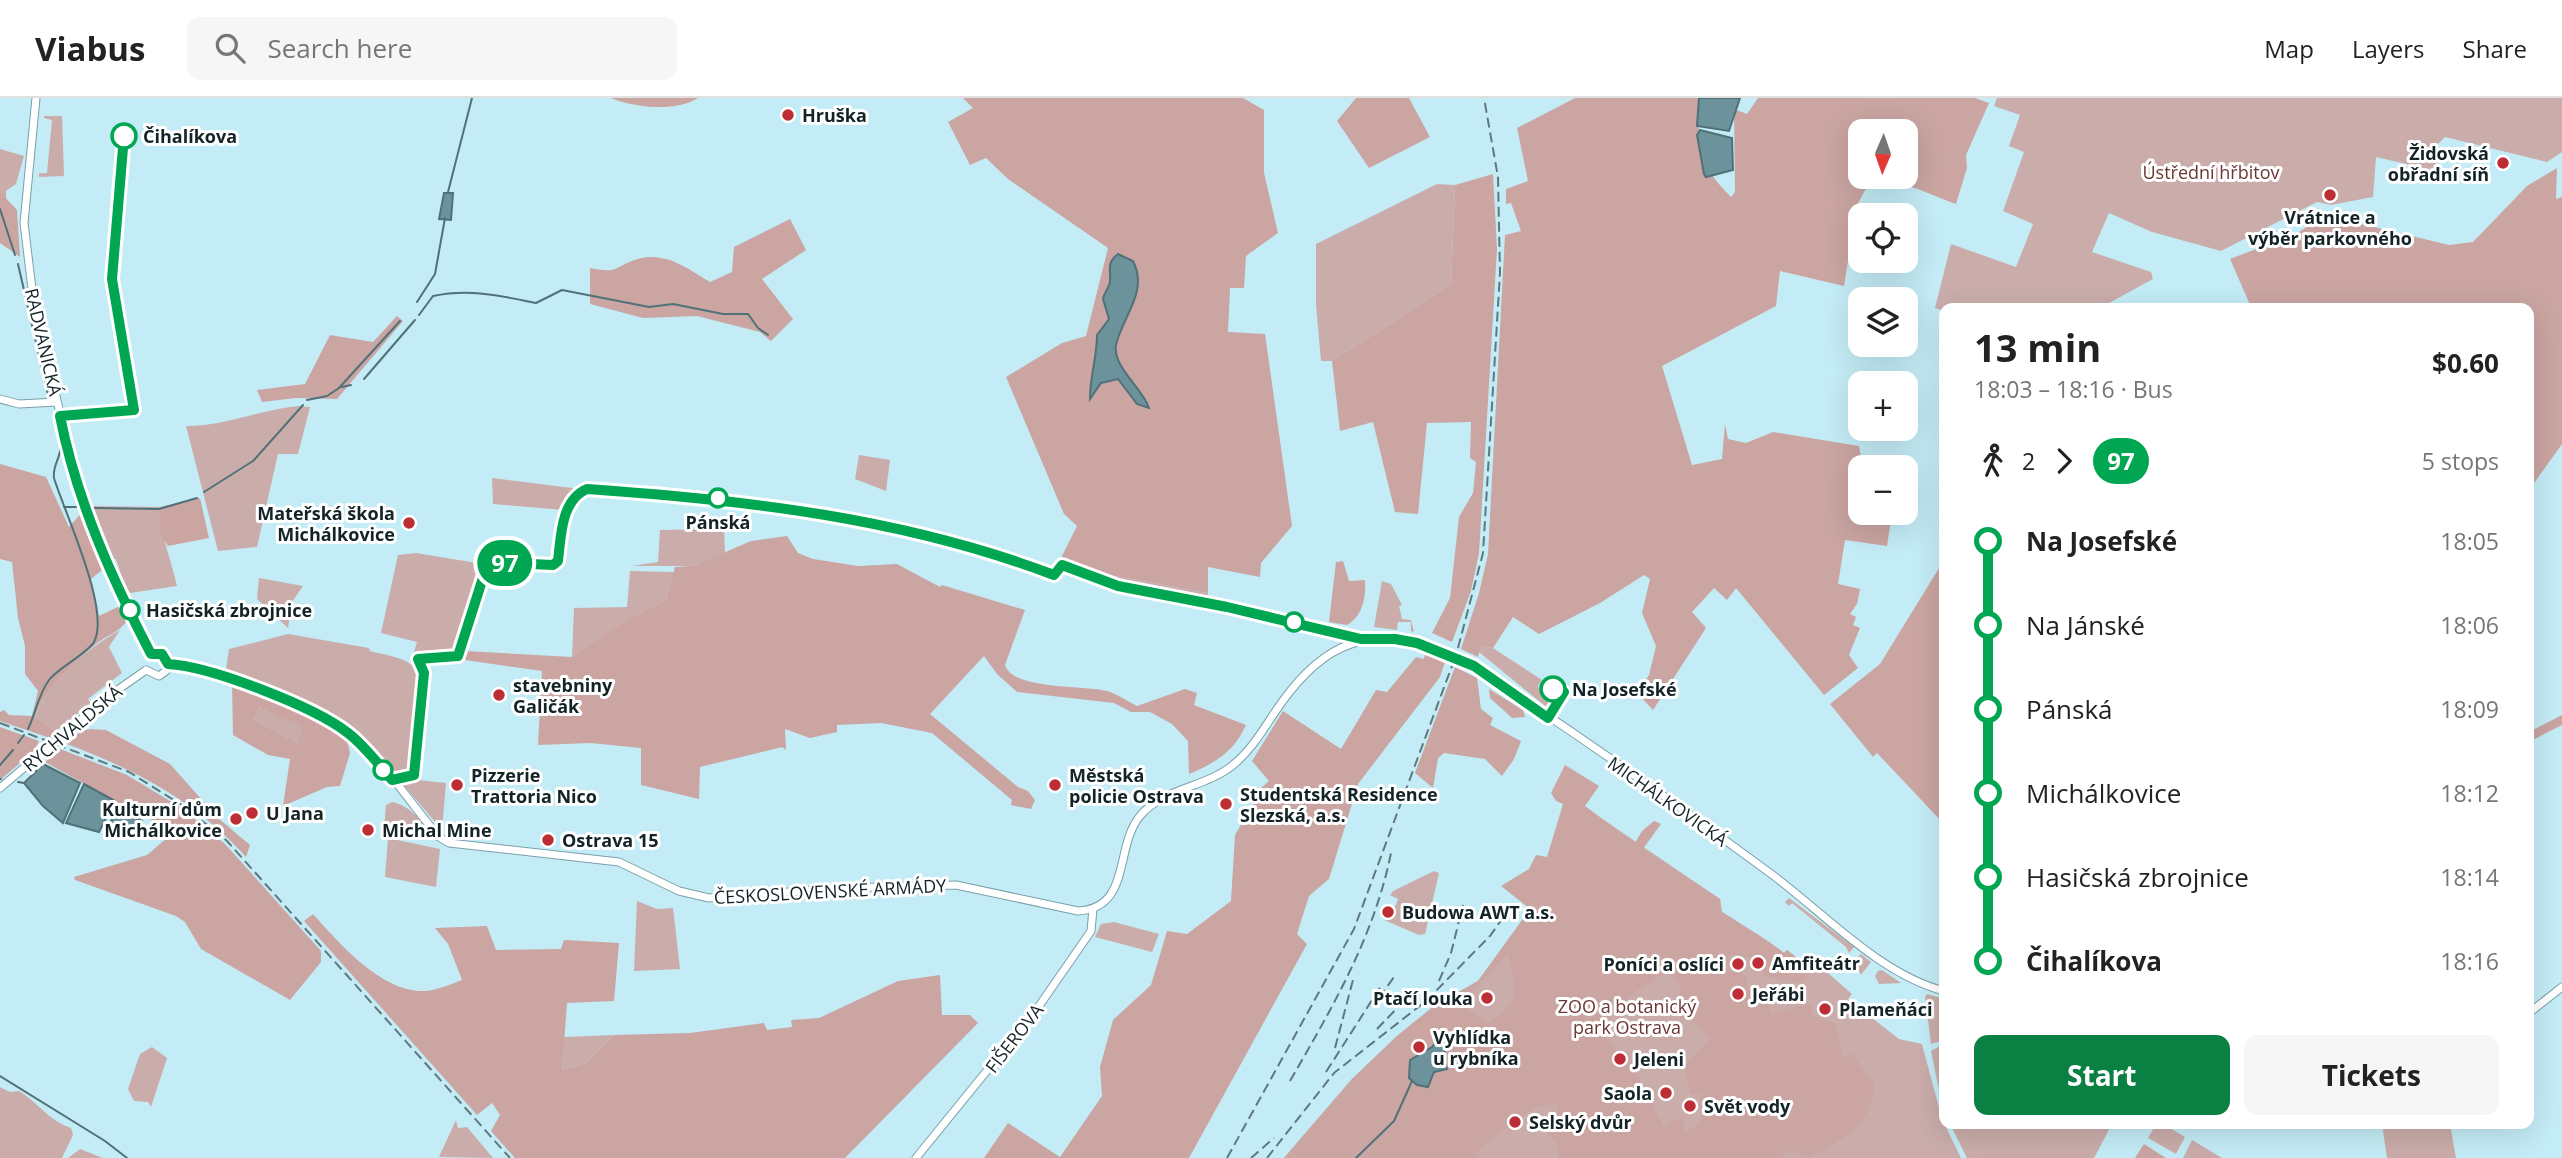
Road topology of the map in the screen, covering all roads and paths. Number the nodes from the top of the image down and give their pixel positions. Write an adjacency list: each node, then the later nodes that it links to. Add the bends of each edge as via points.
1 (36, 98): 3 (street, RADVANICKÁ, via 24,212 26,251)
2 (0, 399): 3 (street, via 19,404)
3 (57, 402): 4 (street, RADVANICKÁ, via 76,482)
4 (151, 654): 5 (street, via 162,654); 6 (street, via 145,660)
5 (168, 664): 6 (street, via 159,676); 8 (street, ČESKOSLOVENSKÉ ARMÁDY, via 211,671 332,723 367,750 449,843 620,862 679,891 705,897 956,885 1059,908)
6 (146, 670): 7 (street, RYCHVALDSKÁ)
7 (0, 788)
8 (1093, 909): 10 (street, MICHÁLKOVICKÁ, bridge, via 1115,890 1132,830 1144,812 1162,798 1211,779 1237,762 1296,684 1322,660 1353,642 1406,640 1474,666 1736,848 1886,965); 12 (street, FIŠEROVA, via 1091,931 1037,1009)
9 (2562, 987): 11 (street)
10 (1939, 988)
11 (2534, 1009)
12 (916, 1158)

